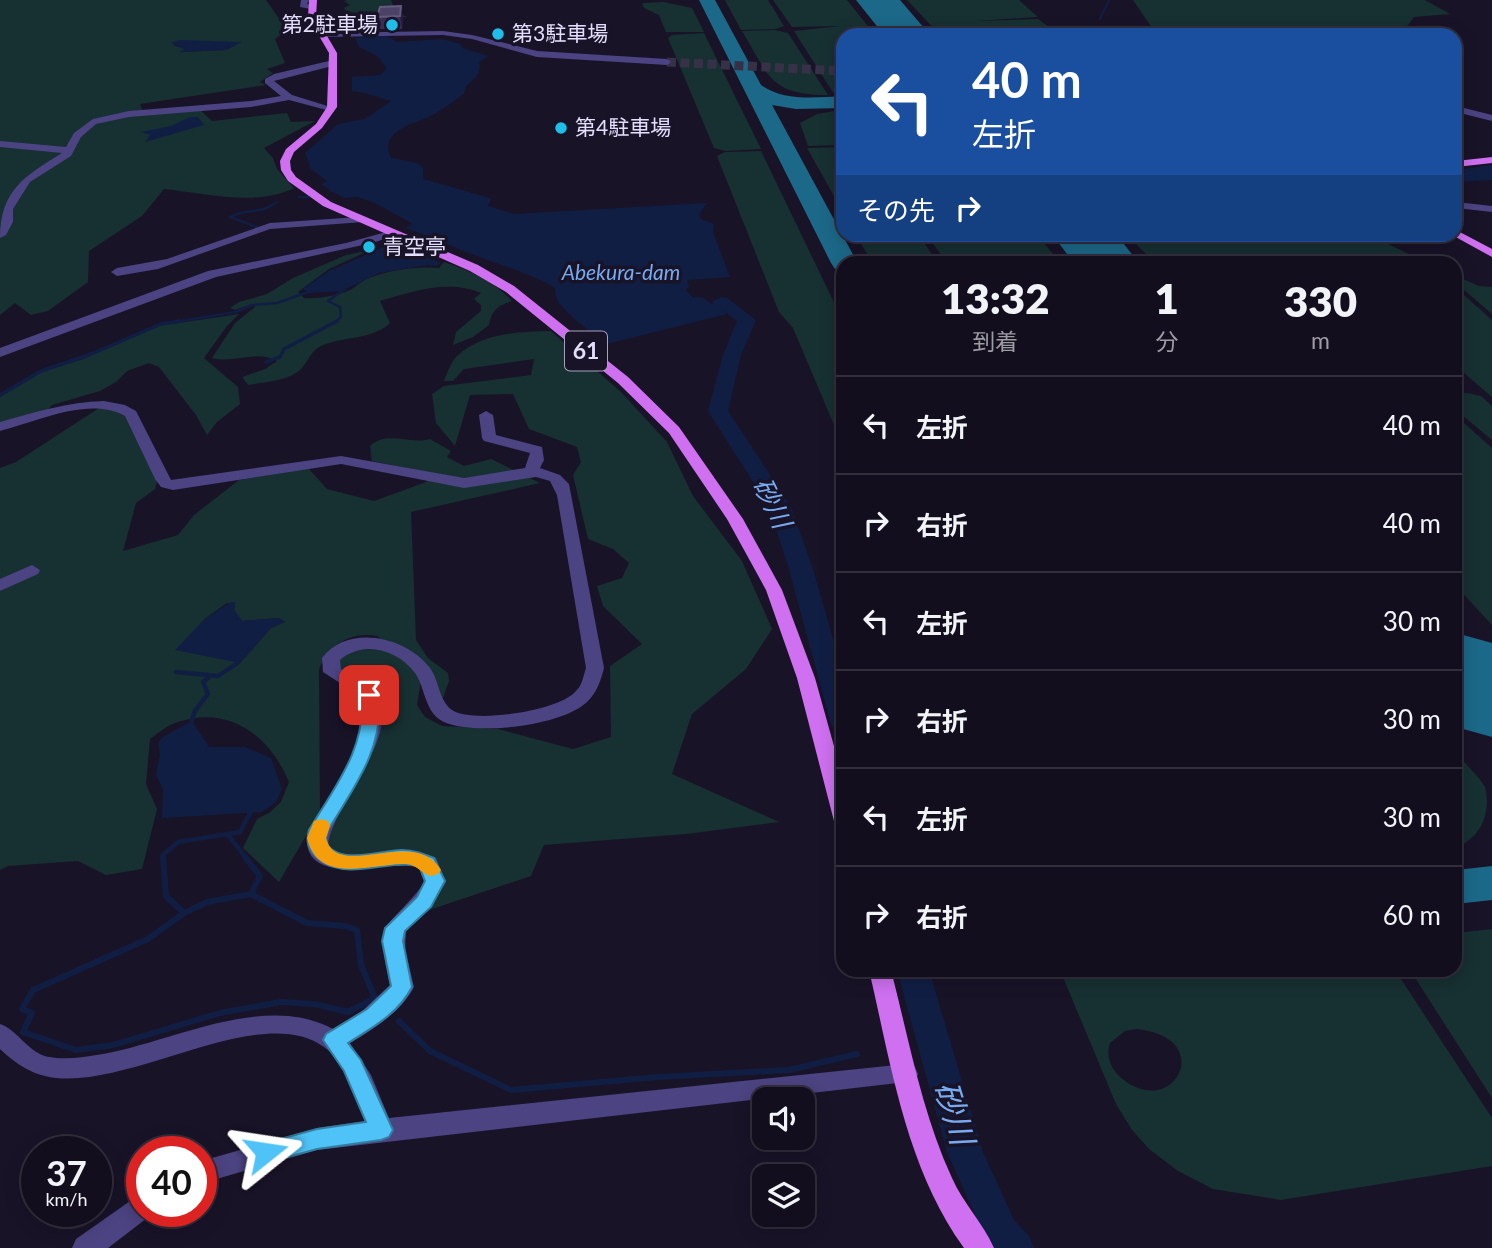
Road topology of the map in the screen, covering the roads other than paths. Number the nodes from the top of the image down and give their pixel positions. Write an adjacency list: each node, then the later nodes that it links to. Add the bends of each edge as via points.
1 (310, 2): 2 (main road, via 312,17)
2 (327, 41): 3 (street, via 355,34 443,33 537,54); 4 (main road)
3 (667, 62)
4 (333, 63): 5 (street, via 269,79); 6 (main road)
5 (289, 97): 6 (street); 10 (street, via 99,120 86,125)
6 (331, 110): 15 (main road, 61, via 290,151 286,170)
7 (1462, 110): 8 (street)
8 (1492, 118)
9 (0, 144): 10 (street)
10 (67, 150): 17 (street, via 67,155 26,180 8,209)
11 (1492, 161): 12 (main road)
12 (1462, 163)
13 (1462, 206): 14 (street)
14 (1492, 209)
15 (352, 222): 16 (main road, 61); 18 (street, via 277,225); 20 (street, via 333,235)
16 (390, 234): 20 (street); 31 (main road, 61, via 474,268 510,289 623,380 674,430 735,519 774,590 806,678)
17 (0, 235)
18 (243, 235): 23 (street, via 221,251); 24 (street, via 156,266)
19 (1462, 236): 22 (main road)
20 (352, 246): 23 (street)
21 (263, 254): 23 (street)
22 (1492, 254)
23 (244, 263): 25 (street)
24 (117, 272)
25 (0, 353)
26 (486, 415): 28 (street, via 489,438 537,450)
27 (0, 428): 28 (street, via 88,406 124,407 160,476 173,485 321,461 355,462 464,483)
28 (531, 472): 34 (street, via 555,478 565,495 595,668 593,681 577,701 536,718 472,722 446,715 420,667 382,645 357,642 331,658 332,672 369,695 372,715 355,769 319,830 318,847 323,855 344,862 417,858 428,863 435,881 424,902 395,928 393,941 402,987 389,1004)
29 (32, 570): 30 (street)
30 (0, 586)
31 (836, 791)
32 (882, 977): 35 (main road)
33 (0, 1034): 34 (street, via 25,1057 45,1067 69,1069 112,1064 257,1026 303,1026)
34 (334, 1040): 36 (street, via 354,1066)
35 (906, 1074): 36 (street); 40 (main road, via 953,1208)
36 (381, 1130): 37 (street, via 317,1139)
37 (217, 1168)
38 (126, 1219): 39 (street)
39 (86, 1248)
40 (980, 1248)

